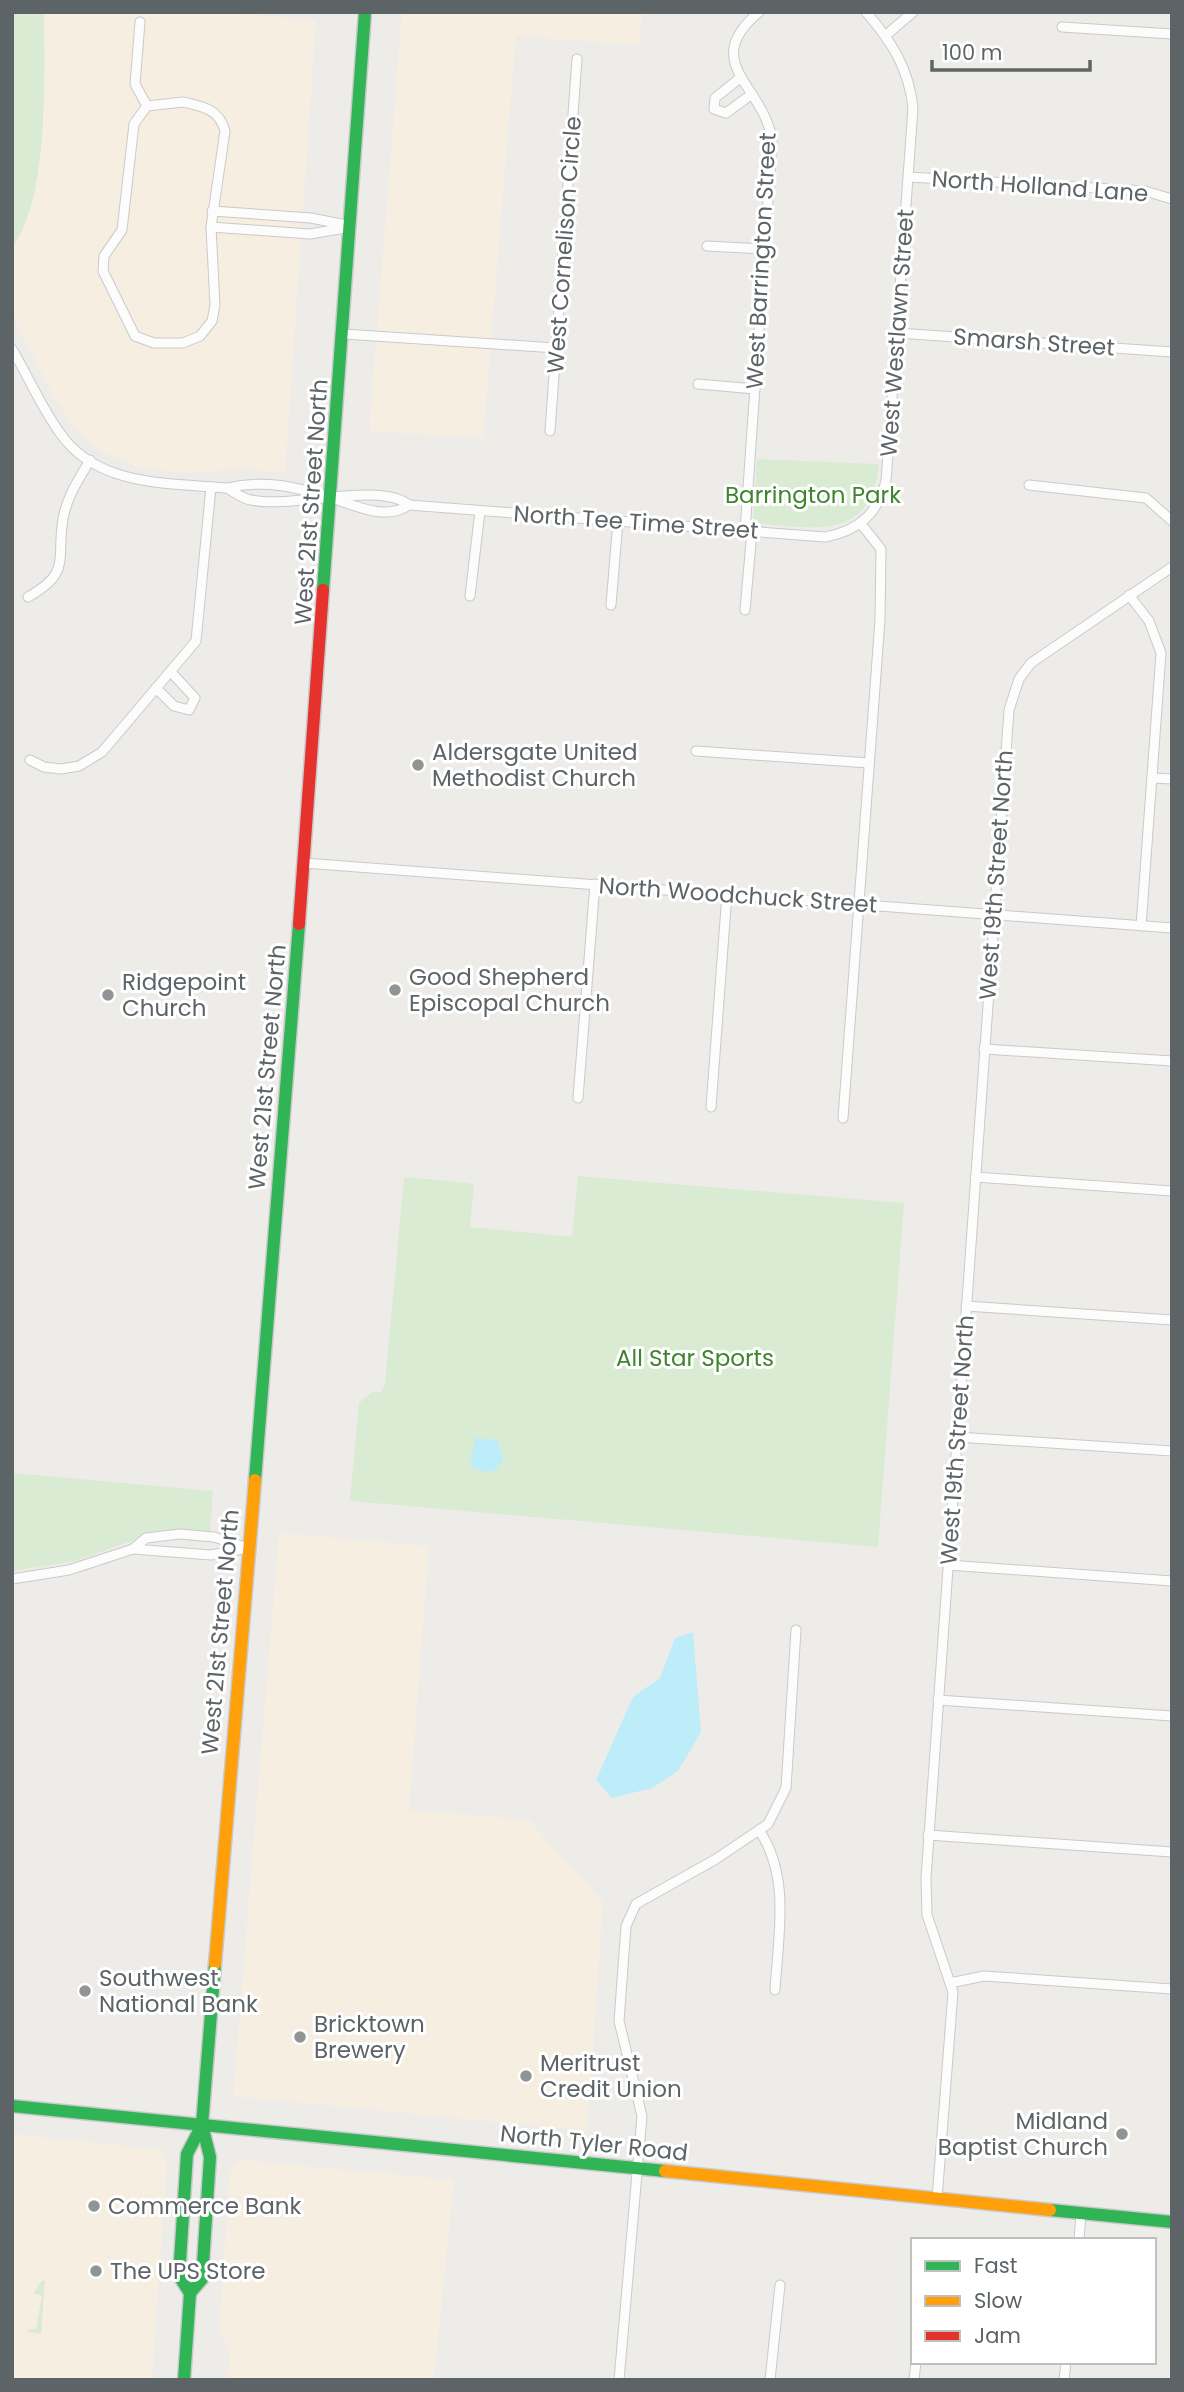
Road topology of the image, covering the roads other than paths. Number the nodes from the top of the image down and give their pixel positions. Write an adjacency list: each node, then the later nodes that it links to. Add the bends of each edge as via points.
1 (365, 12): 17 (main road, West 21st Street North)
2 (913, 12): 8 (street)
3 (755, 14): 10 (street, West Barrington Street, via 732,47)
4 (872, 14): 8 (street, West Westlawn Street)
5 (140, 22): 12 (street, via 135,85)
6 (1062, 27): 7 (street)
7 (1172, 34)
8 (886, 36): 13 (street, West Westlawn Street, via 909,80 913,123)
9 (577, 60): 22 (street, West Cornelison Circle)
10 (740, 78): 11 (street, West Barrington Street); 11 (street, via 715,98 714,109 726,113)
11 (752, 94): 19 (street, West Barrington Street, via 767,115 772,142)
12 (148, 106): 15 (street, via 183,102 211,109 221,118 225,131); 16 (street, via 134,124 122,230 104,256 103,271 135,336 154,343 183,343 200,336 212,321)
13 (909, 177): 14 (street, North Holland Lane, via 1146,191); 20 (street, West Westlawn Street)
14 (1172, 199)
15 (212, 211): 16 (street); 17 (street, via 312,218)
16 (211, 227): 17 (street, via 310,234)
17 (351, 227): 21 (main road, West 21st Street North)
18 (708, 246): 19 (street)
19 (765, 249): 26 (street, West Barrington Street)
20 (897, 333): 24 (street, Smarsh Street); 37 (street, West Westlawn Street, via 886,481 880,502)
21 (344, 334): 22 (street); 32 (main road, West 21st Street North)
22 (556, 348): 27 (street, West Cornelison Circle)
23 (12, 350): 28 (street, North Tee Time Street, via 60,433)
24 (1172, 352)
25 (698, 384): 26 (street)
26 (755, 389): 38 (street, West Barrington Street)
27 (550, 431)
28 (90, 460): 30 (street, North Tee Time Street, via 133,480); 42 (street, via 70,495 58,572 51,584)
29 (1029, 485): 36 (street, via 1146,498)
30 (211, 487): 31 (street, North Tee Time Street); 45 (street, via 196,641)
31 (227, 488): 32 (street, North Tee Time Street, via 250,483 292,485); 32 (street, North Tee Time Street, via 249,500 290,503)
32 (332, 498): 33 (street, North Tee Time Street, via 399,497); 33 (street, North Tee Time Street, via 371,511 398,512); 52 (main road, West 21st Street North)
33 (409, 505): 34 (street, North Tee Time Street)
34 (480, 511): 35 (street, North Tee Time Street); 41 (street)
35 (618, 521): 38 (street, North Tee Time Street); 43 (street)
36 (1172, 521)
37 (861, 524): 38 (street, North Tee Time Street, via 825,537); 49 (street, via 881,549)
38 (748, 531): 44 (street, West Barrington Street)
39 (1172, 567): 40 (street)
40 (1129, 595): 50 (street, via 1149,621 1161,653); 56 (street, West 19th Street North, via 1031,663 1019,679 1005,739)
41 (470, 596)
42 (28, 597)
43 (611, 606)
44 (745, 610)
45 (171, 672): 46 (street); 46 (street, via 195,698 190,710 174,706)
46 (156, 688): 48 (street, via 102,752 79,766 61,769)
47 (696, 751): 49 (street)
48 (30, 760)
49 (869, 763): 55 (street)
50 (1152, 778): 51 (street); 57 (street)
51 (1172, 779)
52 (304, 863): 53 (street, North Woodchuck Street); 70 (main road, West 21st Street North)
53 (595, 884): 54 (street, North Woodchuck Street); 61 (street)
54 (727, 894): 55 (street, North Woodchuck Street); 62 (street)
55 (859, 904): 56 (street, North Woodchuck Street); 63 (street)
56 (993, 914): 57 (street, North Woodchuck Street); 59 (street, West 19th Street North)
57 (1141, 926): 58 (street, North Woodchuck Street)
58 (1172, 928)
59 (984, 1049): 60 (street); 64 (street, West 19th Street North)
60 (1172, 1062)
61 (578, 1098)
62 (711, 1107)
63 (843, 1118)
64 (975, 1177): 65 (street); 66 (street, West 19th Street North)
65 (1172, 1191)
66 (966, 1306): 67 (street); 68 (street, West 19th Street North)
67 (1172, 1320)
68 (957, 1437): 69 (street); 72 (street, West 19th Street North)
69 (1172, 1451)
70 (248, 1548): 71 (street, via 211,1555); 71 (street, via 214,1537 180,1534 146,1538); 85 (main road, West 21st Street North)
71 (133, 1549): 73 (street, via 69,1570)
72 (948, 1565): 74 (street); 76 (street, West 19th Street North)
73 (12, 1579)
74 (1172, 1581)
75 (796, 1630): 78 (street, via 786,1788 768,1824)
76 (938, 1700): 77 (street); 79 (street, West 19th Street North)
77 (1172, 1716)
78 (760, 1830): 83 (street, via 771,1848 781,1890); 86 (street, via 646,1897 629,1914 619,2021 642,2116)
79 (928, 1835): 80 (street); 81 (street, West 19th Street North, via 927,1915)
80 (1172, 1852)
81 (950, 1983): 82 (street, via 984,1976); 87 (street, West 19th Street North, via 948,2081)
82 (1172, 1989)
83 (775, 1990)
84 (12, 2106): 85 (main road, North Tyler Road)
85 (202, 2125): 86 (main road, North Tyler Road); 92 (main road, West 21st Street North, via 210,2157 202,2279); 92 (main road, West 21st Street North, via 187,2154 179,2276)
86 (638, 2168): 87 (main road, North Tyler Road); 94 (street)
87 (937, 2199): 88 (main road, North Tyler Road)
88 (1081, 2214): 89 (main road, North Tyler Road); 90 (street)
89 (1172, 2222)
90 (1079, 2238)
91 (780, 2285): 95 (street)
92 (190, 2293): 93 (main road, West 21st Street North)
93 (184, 2380)
94 (619, 2380)
95 (770, 2380)

